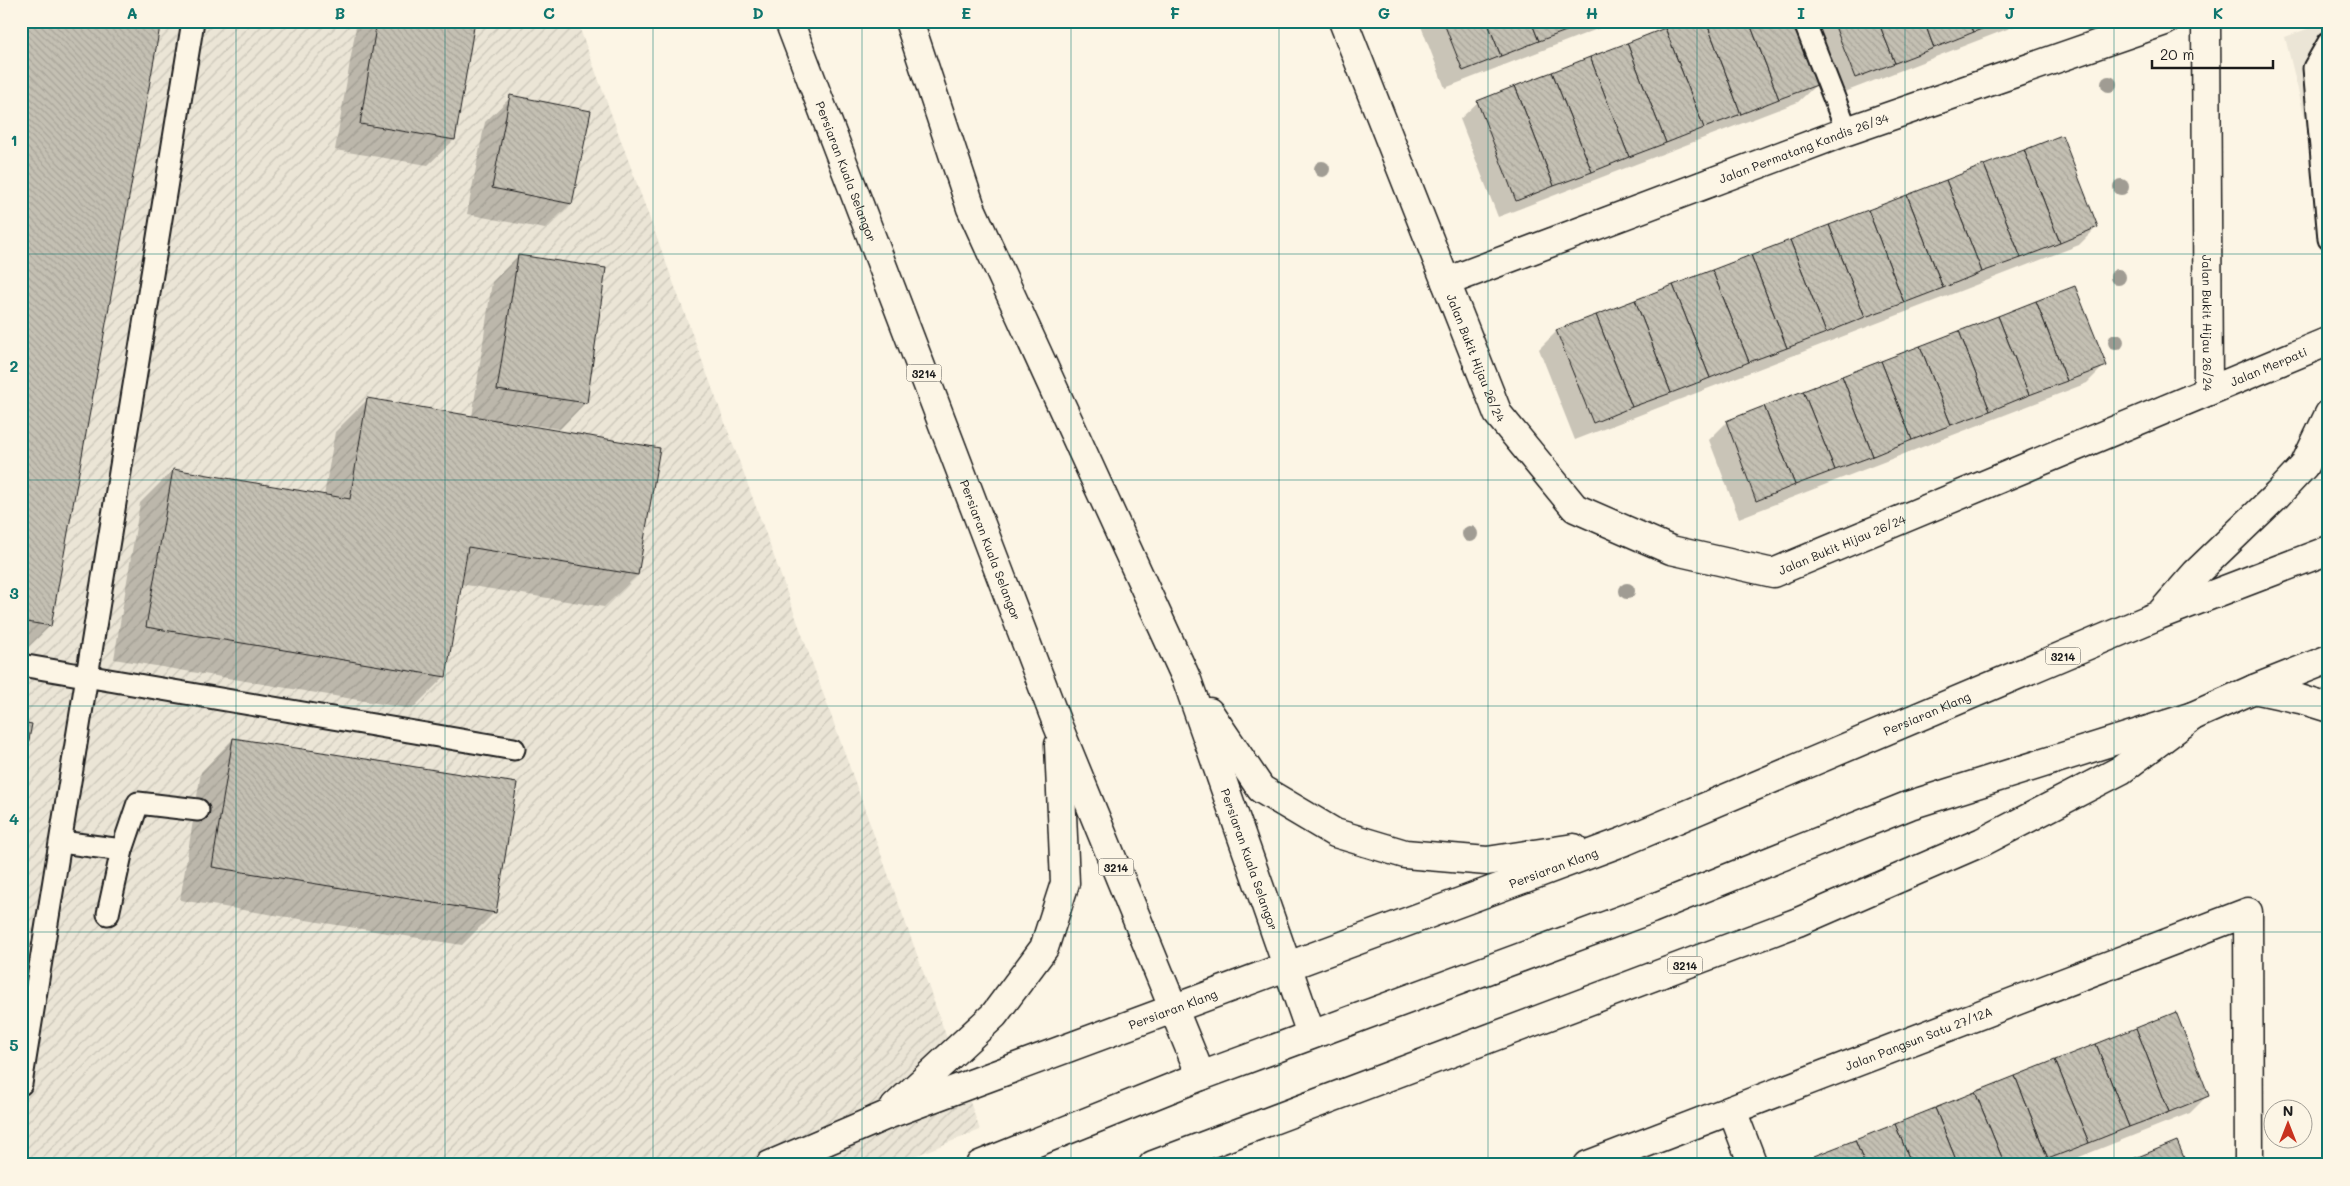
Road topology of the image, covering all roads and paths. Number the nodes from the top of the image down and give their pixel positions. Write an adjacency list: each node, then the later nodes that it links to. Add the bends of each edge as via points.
1 (192, 21): 19 (lane)
2 (789, 21): 24 (main road, Persiaran Kuala Selangor / 3214)
3 (909, 21): 20 (main road, Persiaran Kuala Selangor, via 971,208)
4 (1343, 21): 11 (main road, Jalan Bukit Hijau 26/24)
5 (1804, 21): 9 (lane)
6 (2165, 21): 9 (main road, Jalan Permatang Kandis 26/34)
7 (2206, 21): 13 (main road, Jalan Bukit Hijau 26/24)
8 (2329, 42): 10 (lane, via 2314,68)
9 (1847, 131): 11 (main road, Jalan Permatang Kandis 26/34)
10 (2329, 239)
11 (1446, 282): 13 (main road, Jalan Bukit Hijau 26/24, via 1498,414 1575,508 1670,550 1773,572)
12 (2329, 341): 13 (main road, Jalan Merpati)
13 (2208, 391)
14 (2329, 414): 16 (main road, via 2304,466 2196,573)
15 (2329, 550): 16 (main road, Persiaran Klang / 3214)
16 (2158, 616): 27 (main road, Persiaran Klang / 3214)
17 (2329, 659): 21 (main road, 3214)
18 (21, 665): 19 (lane)
19 (87, 676): 25 (lane); 28 (lane)
20 (1187, 680): 27 (main road, via 1261,789 1335,833 1405,854 1487,860); 31 (main road, Persiaran Kuala Selangor)
21 (2254, 689): 22 (main road); 23 (main road, 3214)
22 (2329, 708)
23 (2193, 716): 33 (main road, via 1910,805 1651,909); 40 (main road, 3214, via 2121,770 2037,814 1982,842 1807,918)
24 (1058, 726): 32 (main road, Persiaran Kuala Selangor / 3214); 37 (main road, via 1065,883 1044,948 994,1015)
25 (514, 749)
26 (198, 810): 29 (lane, via 138,803)
27 (1625, 841): 31 (main road, Persiaran Klang / 3214)
28 (61, 842): 29 (lane); 35 (lane)
29 (122, 850): 30 (lane)
30 (108, 914)
31 (1288, 966): 32 (main road, Persiaran Klang / 3214); 33 (main road, Persiaran Kuala Selangor)
32 (1174, 1009): 34 (main road, Persiaran Kuala Selangor / 3214); 37 (main road, Persiaran Klang / 3214)
33 (1312, 1034): 34 (main road)
34 (1202, 1076): 39 (main road)
35 (21, 1084)
36 (1732, 1110): 41 (main road, Jalan Pangsun Satu 27/12A); 42 (main road); 43 (main road, Jalan Pangsun Satu 27/12A, via 2248,912)
37 (887, 1115): 38 (main road, Persiaran Klang / 3214)
38 (770, 1165)
39 (980, 1165)
40 (1153, 1165)
41 (1588, 1165)
42 (1753, 1165)
43 (2249, 1165)

